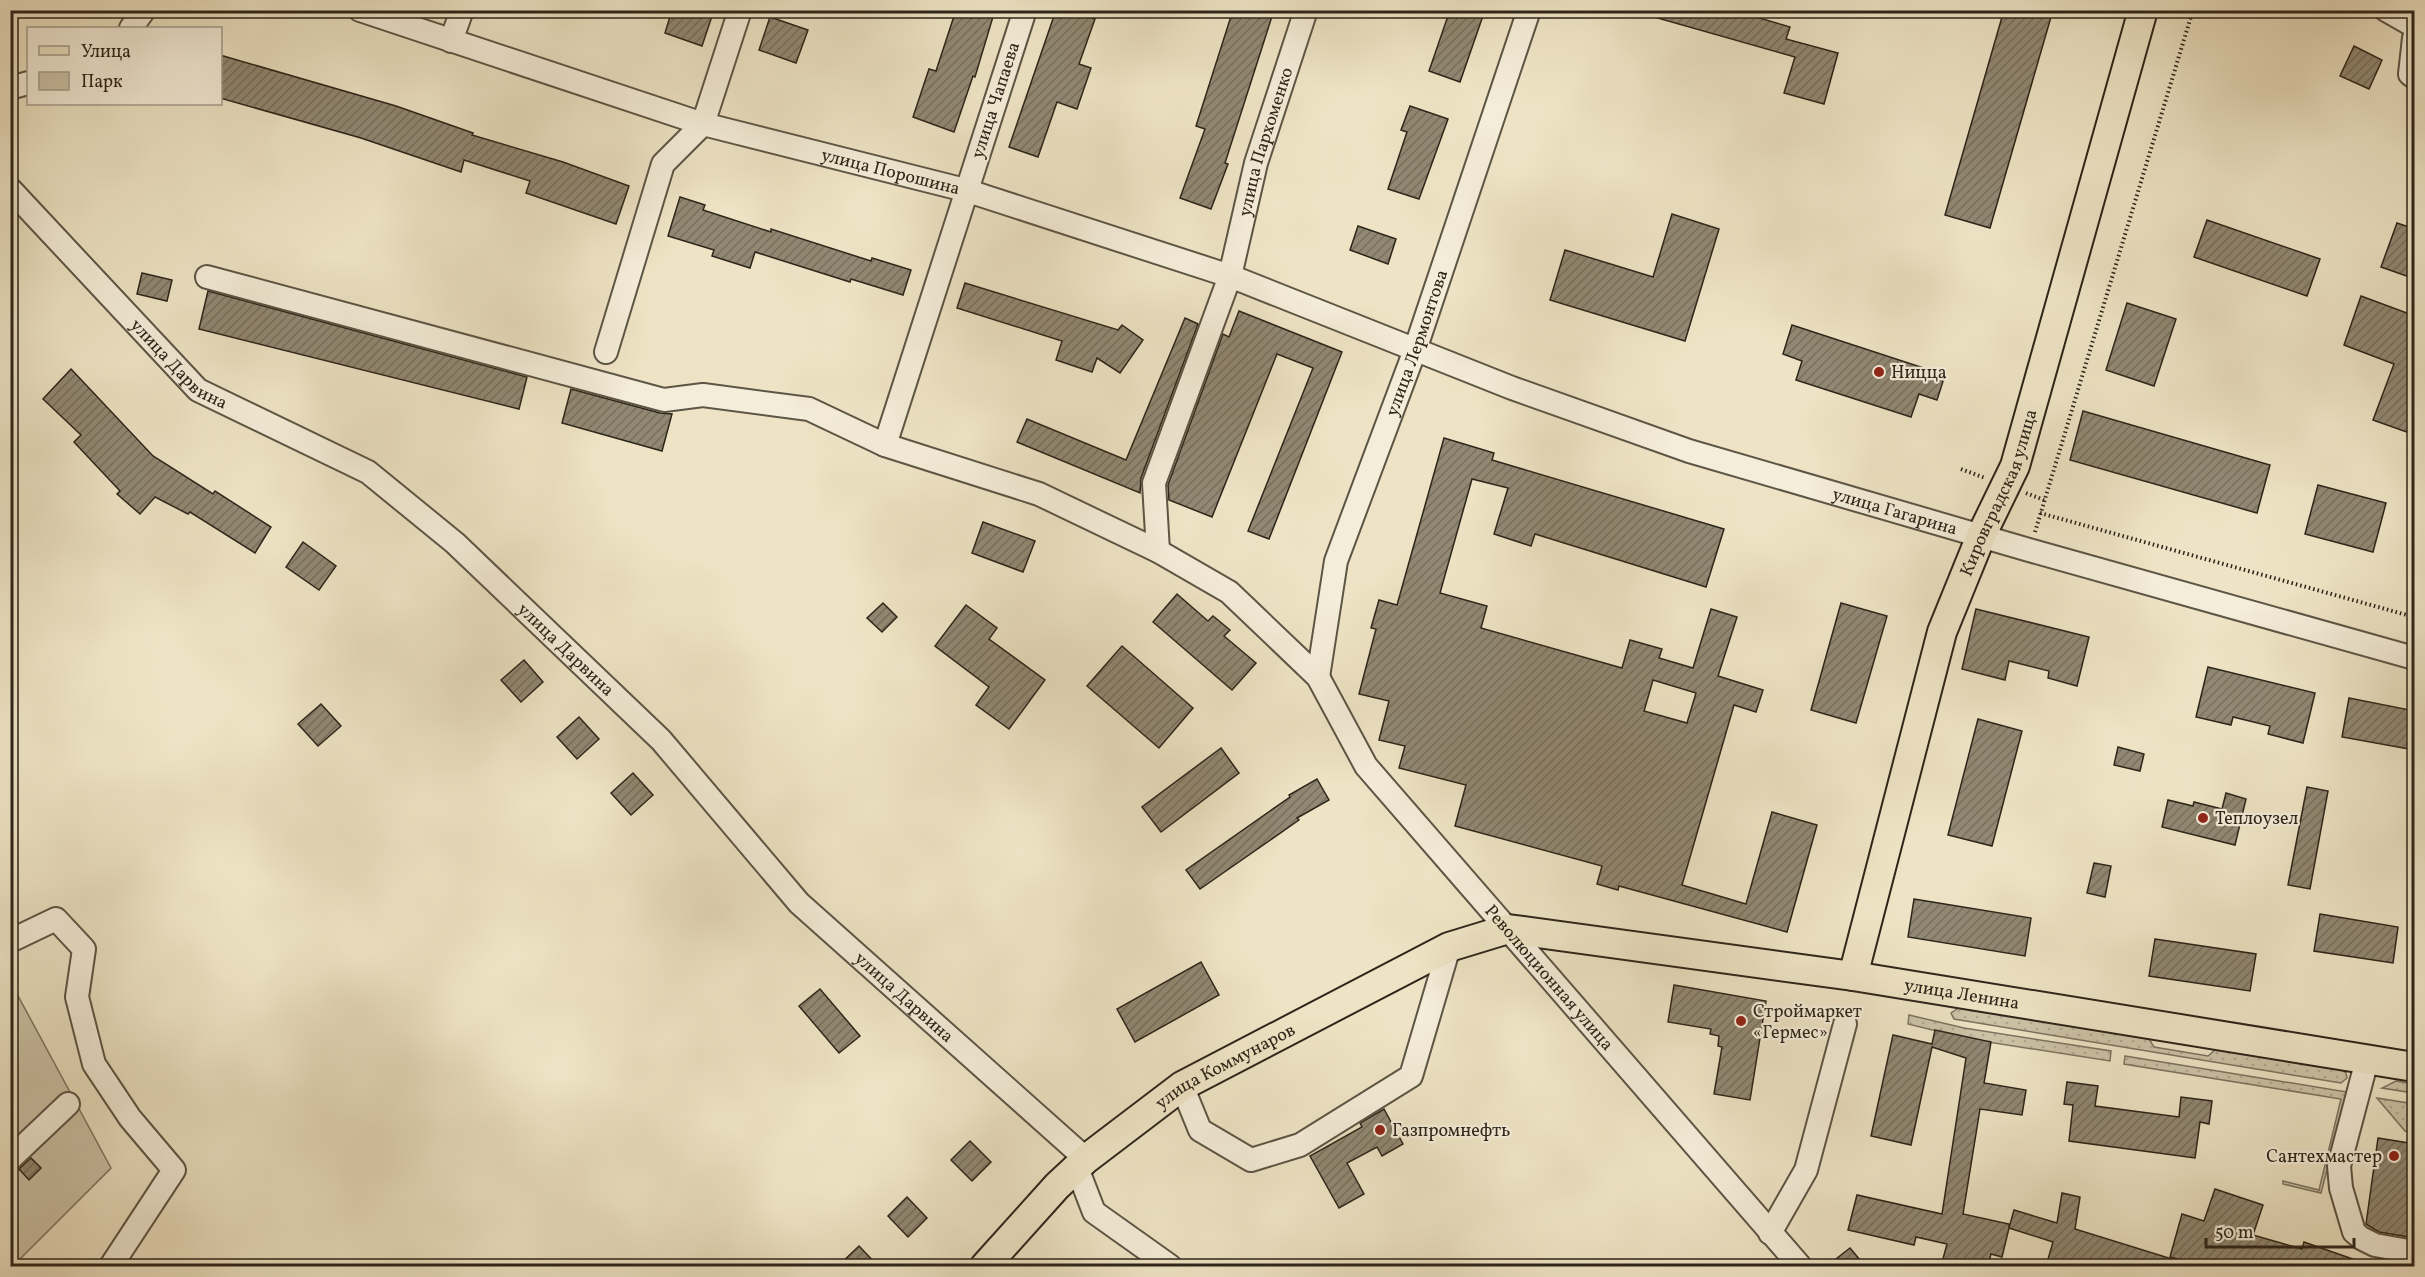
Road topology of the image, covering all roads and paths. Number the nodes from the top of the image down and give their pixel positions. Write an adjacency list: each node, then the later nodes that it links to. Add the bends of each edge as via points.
1 (144, 10): 12 (street)
2 (360, 10): 14 (street, улица Порошина)
3 (462, 10): 14 (street)
4 (740, 10): 18 (street)
5 (1025, 10): 20 (street, улица Чапаева)
6 (1306, 10): 21 (street, улица Пархоменко, via 1256,163)
7 (1529, 10): 23 (street, улица Лермонтова)
8 (2143, 10): 27 (main road, Кировградская улица, via 2015,466)
9 (2193, 10): 26 (path)
10 (2386, 10): 11 (street)
11 (2415, 26)
12 (132, 27)
13 (2415, 38): 15 (street, via 2410,74)
14 (451, 41): 18 (street, улица Порошина)
15 (2415, 77)
16 (27, 83): 17 (street)
17 (10, 88)
18 (703, 124): 20 (street, улица Порошина); 24 (street, via 663,164)
19 (10, 189): 43 (street, улица Дарвина, via 198,390 368,472 455,543 661,740 799,903)
20 (966, 190): 21 (street, улица Порошина); 25 (street, улица Чапаева)
21 (1230, 276): 23 (street, улица Порошина); 29 (street, улица Пархоменко, via 1154,483)
22 (207, 277): 25 (street, Революционная улица, via 664,400 703,395 809,409)
23 (1415, 350): 27 (street, улица Гагарина, via 1689,451); 32 (street, улица Лермонтова, via 1336,561)
24 (606, 352)
25 (885, 445): 29 (street, Революционная улица, via 1039,494)
26 (2040, 513): 28 (path); 30 (path)
27 (1981, 536): 28 (street, улица Гагарина); 36 (main road, Кировградская улица, via 1942,632)
28 (2029, 550): 31 (street, улица Гагарина)
29 (1158, 551): 32 (street, Революционная улица, via 1228,592)
30 (2415, 617)
31 (2415, 658)
32 (1318, 677): 33 (street, Революционная улица, via 1366,766)
33 (1508, 929): 35 (main road, улица Коммунаров); 36 (main road, улица Ленина); 44 (street, Революционная улица)
34 (10, 941): 46 (street, via 56,919 84,949 77,997 94,1064 130,1118 174,1170)
35 (1449, 947): 40 (main road, улица Коммунаров); 40 (street, via 1411,1076 1300,1145 1251,1160 1200,1130)
36 (1853, 976): 38 (main road, улица Ленина)
37 (1845, 1024): 44 (street, via 1806,1170)
38 (2367, 1060): 39 (main road, улица Ленина); 45 (street, via 2339,1166 2341,1188 2354,1232 2375,1245)
39 (2415, 1067)
40 (1182, 1086): 43 (main road, улица Коммунаров)
41 (68, 1104): 42 (street)
42 (10, 1159)
43 (1082, 1163): 47 (main road, улица Коммунаров); 48 (street, улица Дарвина, via 1094,1212)
44 (1770, 1233): 49 (street, Революционная улица)
45 (2415, 1252)
46 (111, 1266)
47 (985, 1266)
48 (1170, 1266)
49 (1800, 1266)

